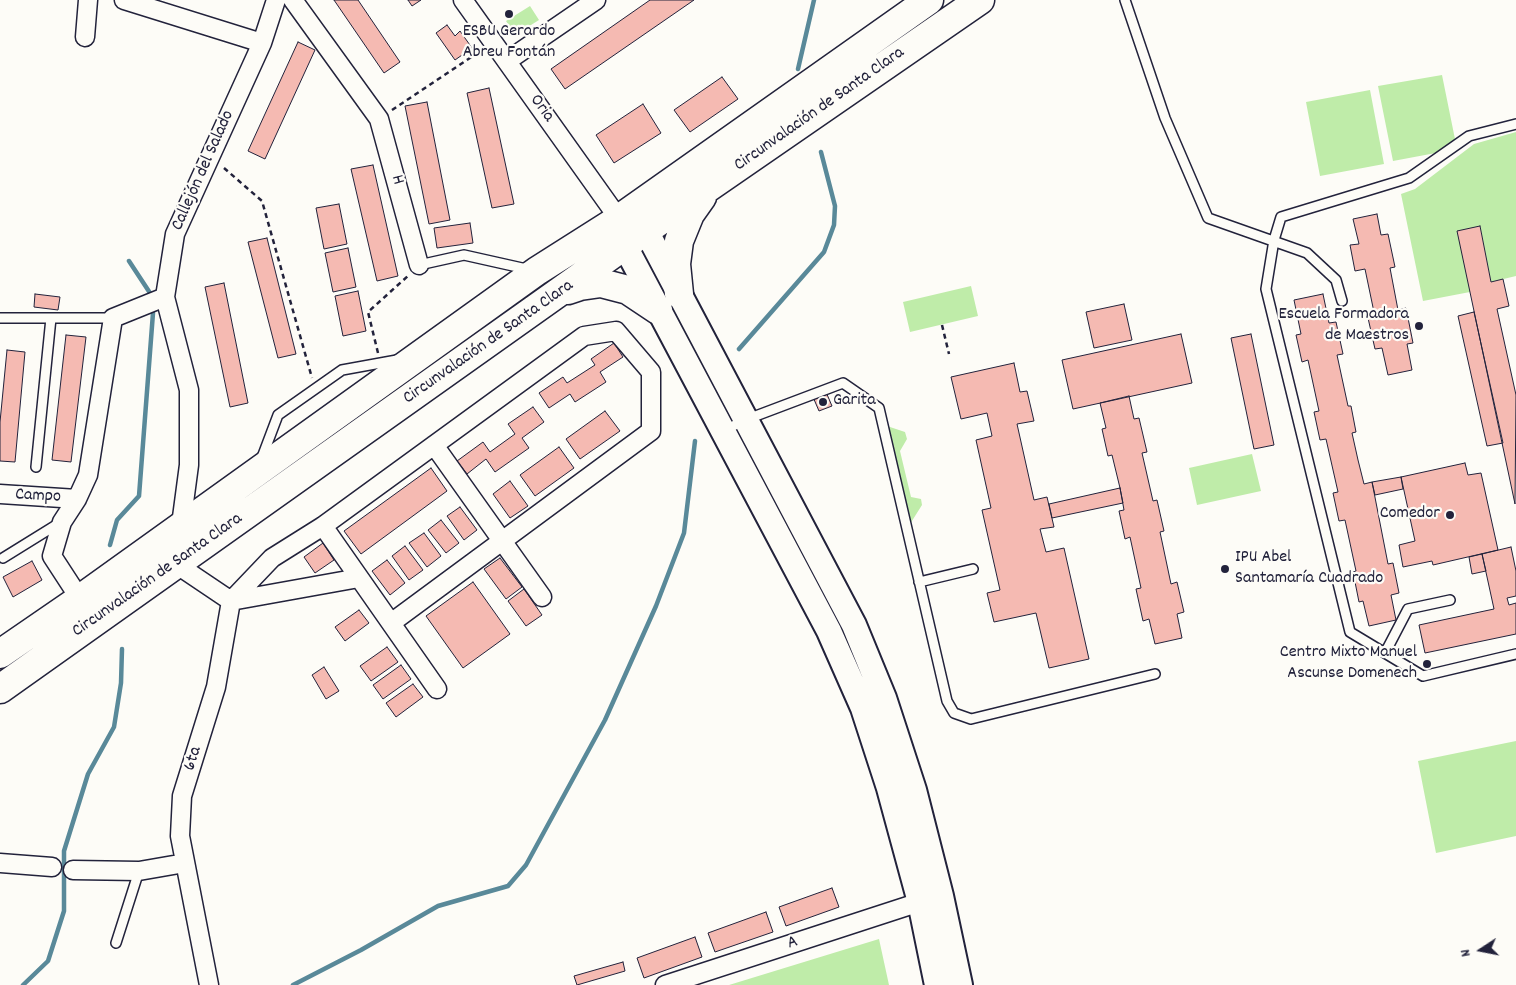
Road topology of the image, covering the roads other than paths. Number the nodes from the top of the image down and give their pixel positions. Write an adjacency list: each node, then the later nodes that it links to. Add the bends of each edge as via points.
1 (88, 0): 10 (street)
2 (124, 0): 11 (street)
3 (276, 0): 11 (street, Callejón del Salado)
4 (293, 0): 18 (street, H, via 379,119)
5 (463, 0): 12 (street, Oria)
6 (596, 0): 12 (street)
7 (980, 0): 14 (highway, Circunvalación de Santa Clara)
8 (1125, 0): 17 (lane, via 1165,118 1208,218)
9 (923, 3): 15 (highway, Circunvalación de Santa Clara)
10 (85, 38)
11 (262, 43): 21 (street, Callejón del Salado, via 175,234)
12 (507, 61): 15 (street, Oria)
13 (1516, 124): 17 (lane, via 1469,136 1409,178 1281,217)
14 (710, 187): 16 (highway, Circunvalación de Santa Clara); 23 (highway, via 690,214 679,241)
15 (619, 218): 16 (main road); 19 (highway, Circunvalación de Santa Clara)
16 (635, 239): 20 (highway, Circunvalación de Santa Clara); 23 (main road)
17 (1274, 240): 22 (lane, via 1307,253 1336,280); 49 (lane, via 1266,289 1350,632)
18 (419, 265): 19 (lane, via 464,255)
19 (537, 271): 27 (highway, Circunvalación de Santa Clara)
20 (555, 295): 23 (highway, via 601,283); 40 (highway, Circunvalación de Santa Clara)
21 (165, 297): 26 (street); 36 (street, Callejón del Salado, via 189,390 189,465)
22 (1342, 301)
23 (669, 302): 28 (main road); 29 (main road)
24 (0, 318): 25 (lane)
25 (50, 318): 26 (lane); 31 (lane)
26 (113, 318): 34 (street, via 88,475)
27 (415, 358): 32 (highway, Circunvalación de Santa Clara); 32 (lane, via 342,370 315,389 278,416)
28 (745, 420): 29 (lane); 43 (lane, via 843,382 879,408); 60 (main road, via 854,625 884,698 914,790)
29 (723, 432): 60 (main road, via 829,631 863,708)
30 (434, 445): 37 (street); 38 (street); 38 (street, via 584,336 616,331 651,372 651,430)
31 (36, 466)
32 (256, 474): 36 (highway, Circunvalación de Santa Clara)
33 (0, 494): 34 (street, Campo)
34 (77, 499): 35 (street)
35 (62, 522): 39 (lane); 45 (street, via 52,556)
36 (180, 525): 45 (highway, Circunvalación de Santa Clara)
37 (323, 526): 42 (street); 47 (street, via 272,558)
38 (502, 541): 44 (street); 48 (street)
39 (3, 558)
40 (176, 564): 47 (street); 54 (highway, Circunvalación de Santa Clara)
41 (973, 569): 43 (lane)
42 (359, 578): 47 (street); 48 (street)
43 (919, 582): 52 (lane, via 947,701 954,713 971,719)
44 (542, 597)
45 (80, 599): 50 (highway, Circunvalación de Santa Clara)
46 (1450, 600): 49 (lane, via 1408,609)
47 (231, 601): 56 (street, 6ta, via 216,687 182,796 180,836)
48 (391, 623): 53 (street)
49 (1385, 653): 51 (lane, via 1423,676)
50 (0, 654)
51 (1516, 654)
52 (1155, 674)
53 (437, 688)
54 (0, 689)
55 (0, 863): 57 (street)
56 (185, 863): 59 (street); 62 (street, 6ta)
57 (52, 867)
58 (73, 870): 59 (street)
59 (138, 872): 61 (lane)
60 (931, 899): 63 (street, A); 64 (main road); 65 (main road)
61 (116, 944)
62 (209, 985)
63 (665, 985)
64 (937, 985)
65 (960, 985)

